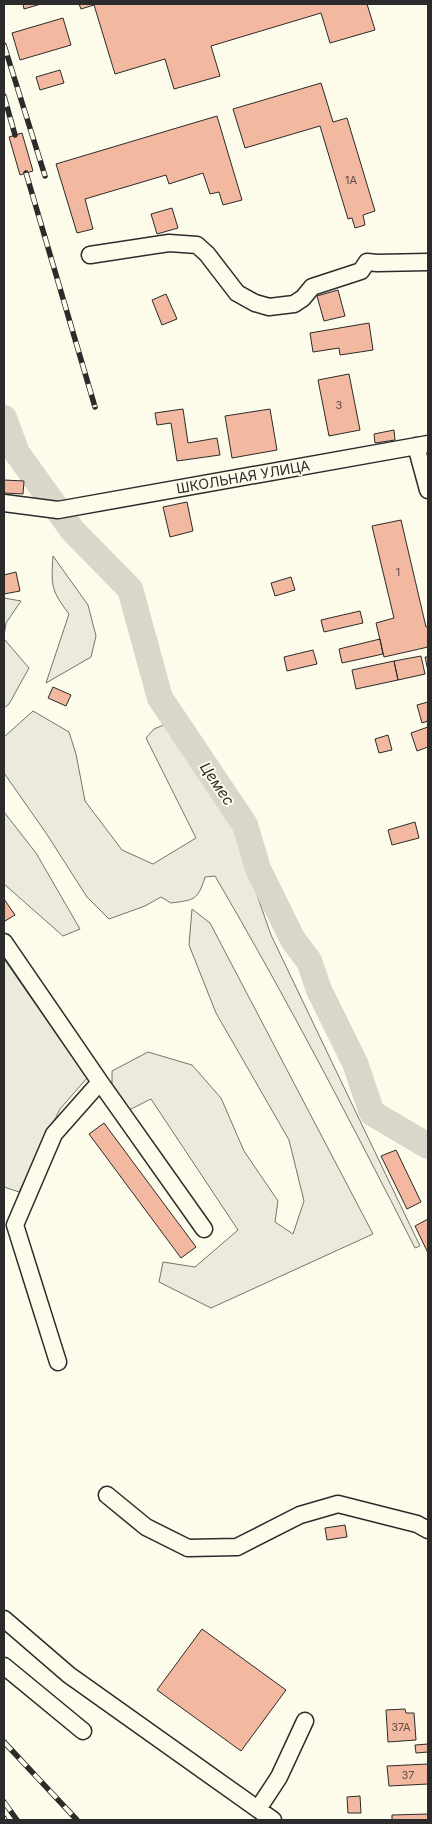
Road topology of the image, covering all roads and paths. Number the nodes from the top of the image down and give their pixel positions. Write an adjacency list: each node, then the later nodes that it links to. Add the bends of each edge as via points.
1 (90, 255): 2 (street, via 169,243 197,245 237,293 269,307 294,304 312,287 361,271 367,262)
2 (428, 262)
3 (422, 445): 4 (street); 5 (street, ШКОЛЬНАЯ УЛИЦА, via 58,510)
4 (428, 490)
5 (4, 503)
6 (4, 942): 7 (street)
7 (100, 1082): 8 (street); 9 (street, via 54,1134 15,1225)
8 (204, 1229)
9 (58, 1362)
10 (107, 1495): 11 (street, via 146,1527 188,1548 237,1547 300,1515 338,1504 417,1524)
11 (428, 1530)
12 (4, 1619): 16 (street, via 69,1676)
13 (4, 1666): 15 (street)
14 (305, 1721): 16 (street, via 279,1777)
15 (83, 1731)
16 (258, 1809): 17 (street)
17 (274, 1820)

